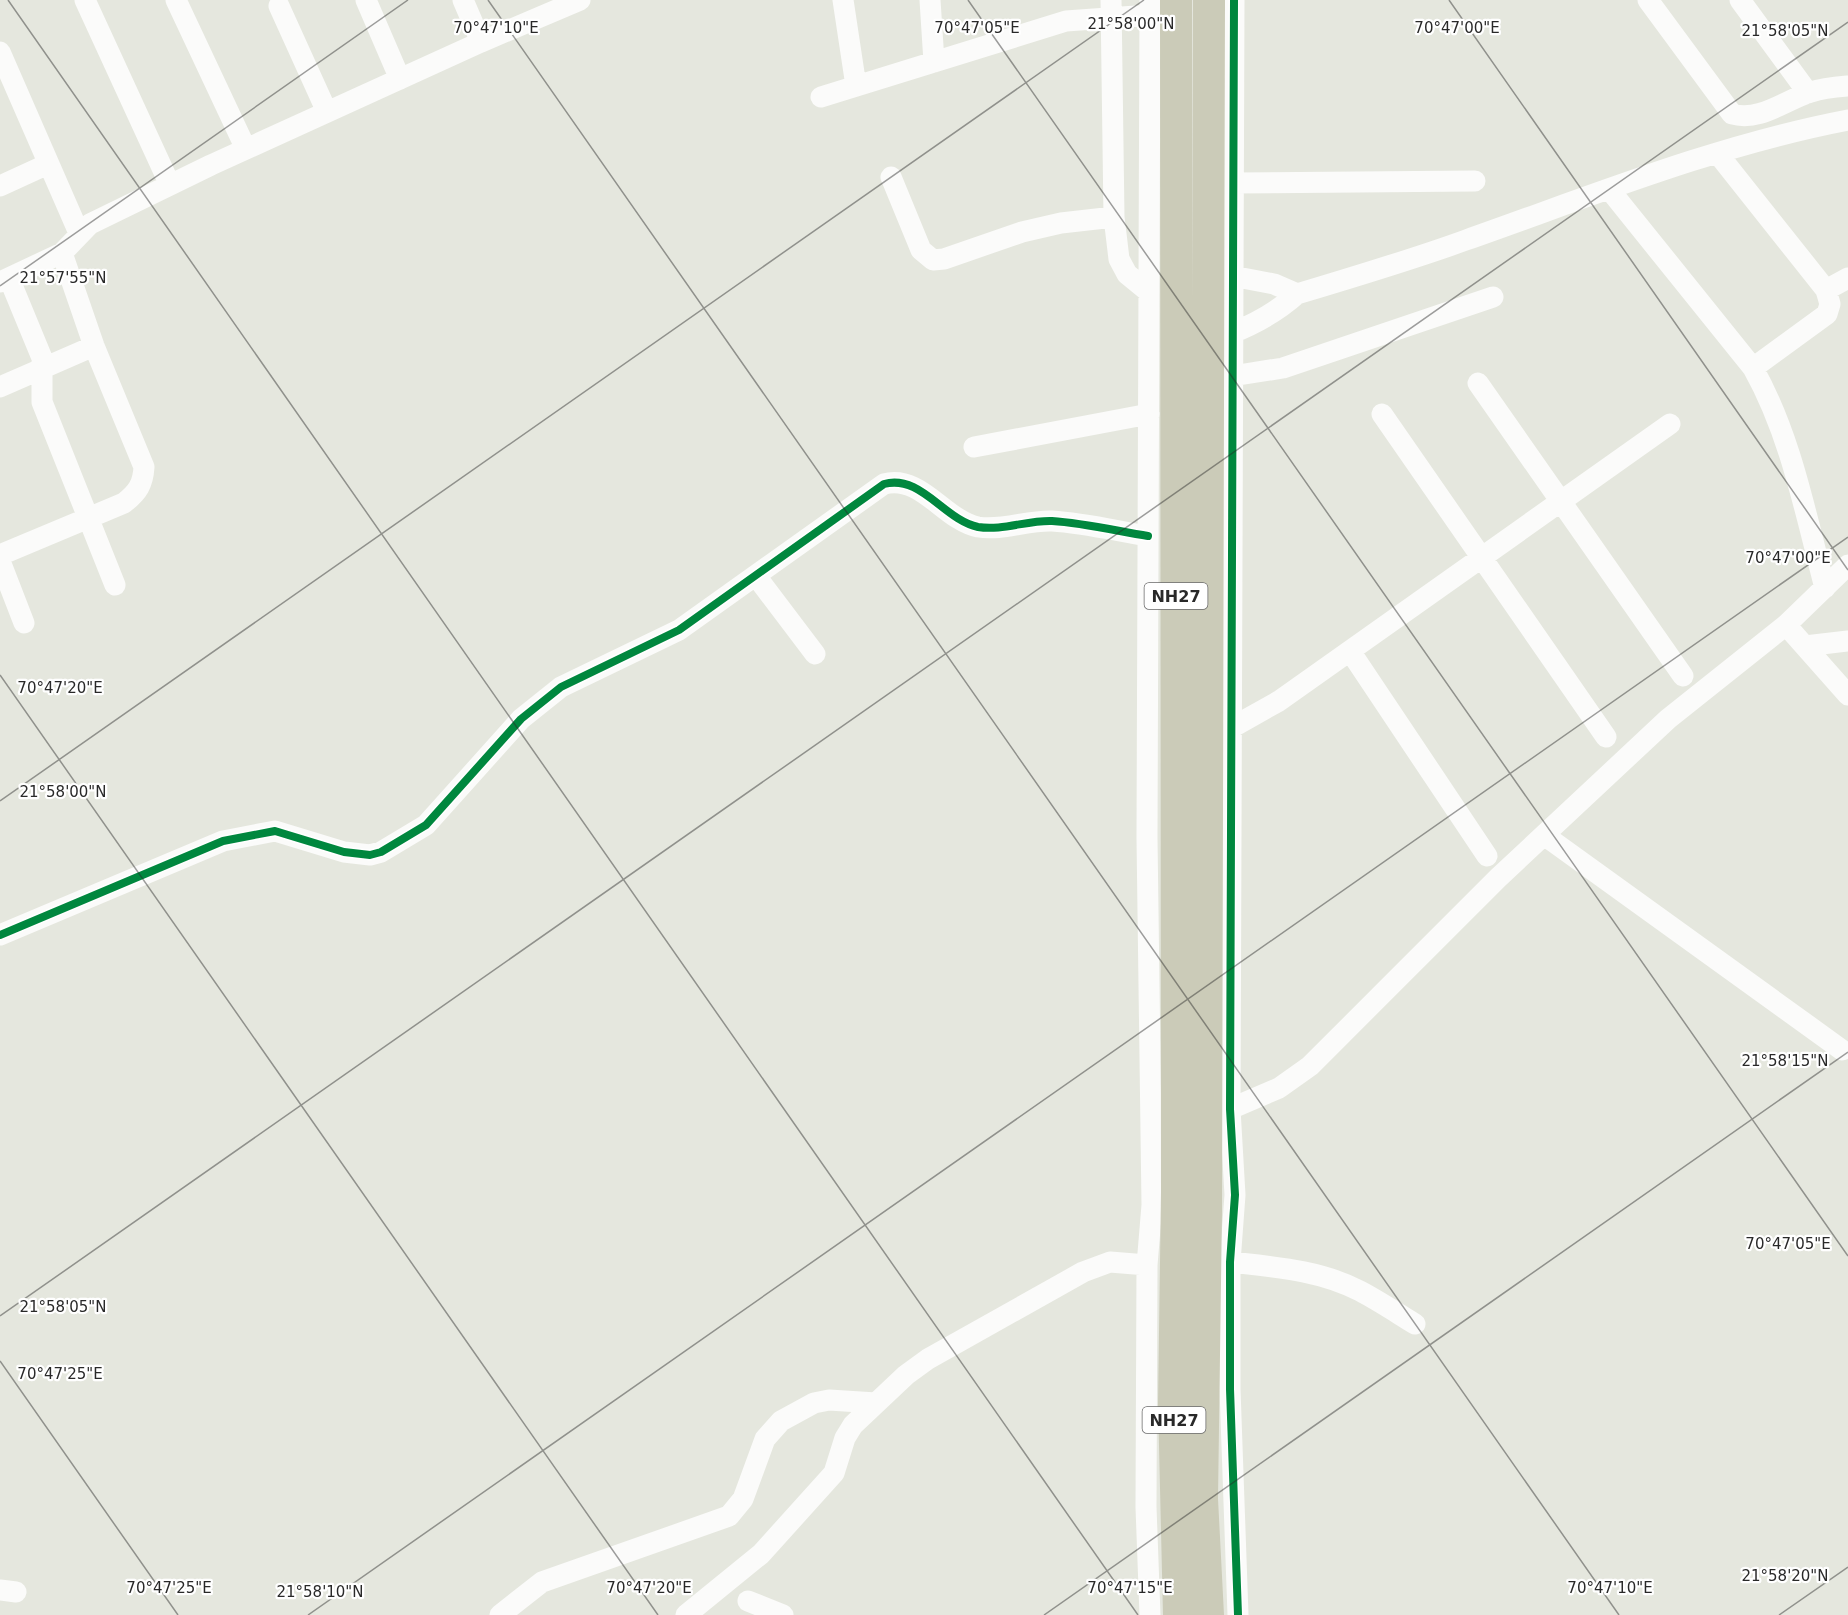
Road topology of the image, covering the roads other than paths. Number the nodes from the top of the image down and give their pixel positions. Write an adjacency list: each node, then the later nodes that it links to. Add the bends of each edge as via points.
1 (85, 0): 32 (street)
2 (176, 0): 26 (street)
3 (366, 0): 18 (street)
4 (463, 0): 15 (street)
5 (580, 0): 15 (street)
6 (843, 0): 20 (street)
7 (930, 0): 17 (street)
8 (1209, 0): 93 (highway, NH27, via 1202,1499)
9 (1234, 0): 31 (street)
10 (1648, 0): 22 (street, via 1732,114 1758,115)
11 (1740, 0): 22 (street)
12 (1159, 5): 14 (street); 42 (street); 81 (highway, NH27)
13 (279, 6): 24 (street)
14 (1111, 8): 17 (street); 35 (street)
15 (481, 42): 18 (street)
16 (0, 52): 19 (street)
17 (934, 62): 20 (street)
18 (400, 79): 24 (street)
19 (5, 80): 28 (street)
20 (856, 86): 23 (street)
21 (1848, 86): 22 (street)
22 (1808, 93)
23 (821, 97)
24 (327, 112): 26 (street)
25 (1848, 120): 27 (street)
26 (246, 150): 32 (street)
27 (1718, 154): 34 (street); 41 (street)
28 (48, 164): 33 (street); 36 (street)
29 (891, 177): 35 (street, via 921,250 933,260 1022,232)
30 (1475, 181): 31 (street)
31 (1232, 183): 38 (street)
32 (170, 185): 36 (street)
33 (0, 186)
34 (1609, 189): 43 (street, via 1463,242); 48 (street)
35 (1114, 217): 42 (street, via 1119,259 1126,274)
36 (79, 233): 37 (street)
37 (62, 253): 40 (street); 46 (street)
38 (1232, 276): 43 (street, via 1274,284); 45 (street)
39 (1848, 278): 41 (street)
40 (5, 280): 47 (street, via 42,358)
41 (1826, 290): 48 (street, via 1830,304 1827,314)
42 (1149, 292): 52 (street)
43 (1297, 294): 45 (street, via 1256,324)
44 (1493, 297): 49 (street, via 1283,368)
45 (1232, 333): 49 (street)
46 (94, 346): 47 (street); 57 (street, via 144,466 137,493 124,503)
47 (42, 368): 51 (street); 57 (street, via 42,402)
48 (1753, 368): 65 (street, via 1788,445)
49 (1232, 376): 74 (street)
50 (1478, 383): 56 (street)
51 (0, 387)
52 (1149, 414): 55 (street); 58 (street)
53 (1382, 414): 60 (street)
54 (1670, 424): 56 (street)
55 (974, 447)
56 (1562, 501): 60 (street); 72 (street)
57 (88, 517): 59 (street); 64 (street)
58 (1148, 536): 63 (street, via 1051,521 977,527 960,520 908,484 896,481 869,493); 81 (street, via 1147,838)
59 (0, 555)
60 (1481, 558): 70 (street); 75 (street)
61 (0, 561): 66 (street)
62 (1848, 565): 65 (street)
63 (756, 576): 71 (street); 78 (street, via 679,630 561,687 521,719 426,825 381,852 370,855 337,849 275,831 223,841)
64 (115, 585)
65 (1825, 588): 67 (street)
66 (24, 623)
67 (1786, 625): 69 (street); 76 (street, via 1668,720)
68 (1848, 641): 69 (street)
69 (1804, 646): 73 (street)
70 (1350, 651): 74 (street, via 1279,701); 77 (street)
71 (815, 654)
72 (1683, 676)
73 (1848, 695)
74 (1231, 728): 80 (street)
75 (1606, 737)
76 (1544, 836): 79 (street); 80 (street, via 1310,1066 1279,1088)
77 (1487, 856)
78 (6, 927)
79 (1842, 1050)
80 (1230, 1108): 83 (street, via 1235,1195)
81 (1164, 1198): 82 (highway, NH27)
82 (1164, 1230): 84 (street); 92 (highway, NH27, via 1174,1402)
83 (1230, 1262): 85 (street, via 1327,1277 1359,1290); 94 (street)
84 (1147, 1265): 86 (street, via 1110,1262 1083,1272 928,1359); 91 (street, via 1146,1507)
85 (1415, 1324)
86 (876, 1403): 88 (street, via 829,1400 814,1403 781,1421 765,1439 743,1499 729,1516 542,1582); 89 (street, via 853,1425 834,1473 826,1483 761,1554)
87 (748, 1601): 90 (street)
88 (500, 1615)
89 (686, 1615)
90 (783, 1615)
91 (1150, 1615)
92 (1179, 1615)
93 (1208, 1615)
94 (1238, 1615)

